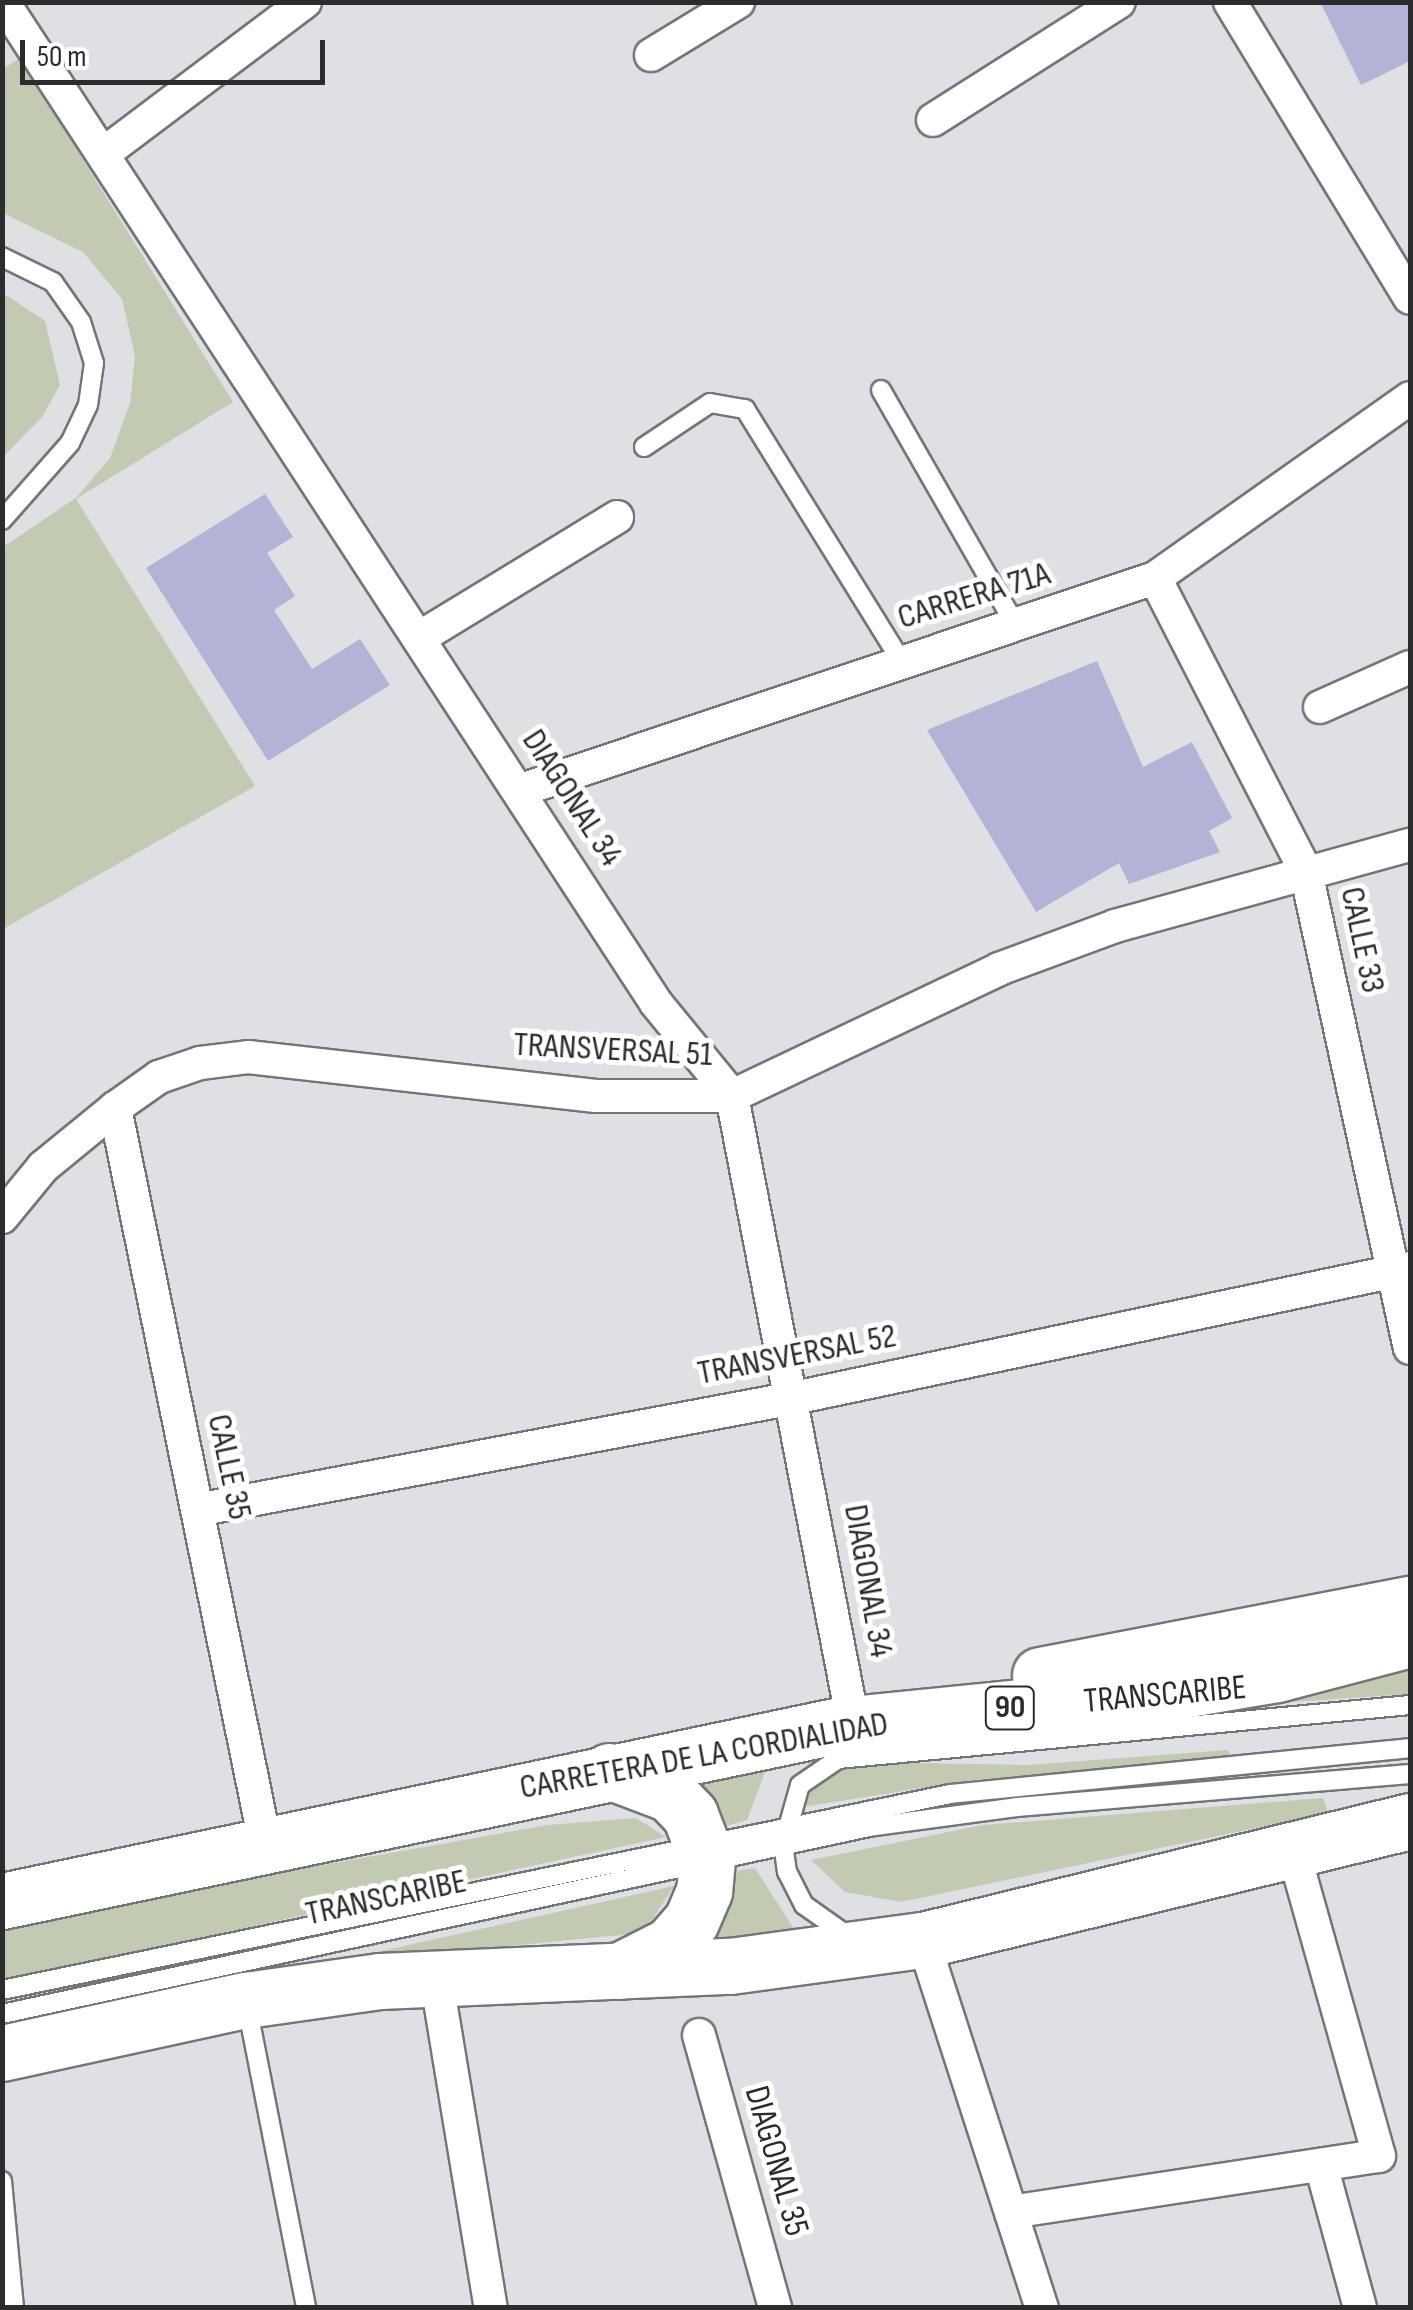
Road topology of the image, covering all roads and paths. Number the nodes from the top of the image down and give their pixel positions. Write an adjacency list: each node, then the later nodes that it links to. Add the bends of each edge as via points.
1 (4, 2): 6 (street, DIAGONAL 34)
2 (305, 2): 9 (street)
3 (738, 2): 7 (street)
4 (1119, 2): 8 (street)
5 (1230, 2): 11 (street)
6 (13, 40): 9 (street, DIAGONAL 34)
7 (651, 55)
8 (933, 120)
9 (102, 154): 19 (street, DIAGONAL 34)
10 (2, 257): 16 (lane, via 53,282 81,322 94,363 88,405 70,443)
11 (1410, 298)
12 (881, 390): 18 (lane)
13 (1410, 398): 17 (street, CARRERA 71A)
14 (644, 447): 20 (lane, via 710,402 745,409)
15 (618, 517): 19 (street)
16 (2, 520)
17 (1156, 578): 18 (street, CARRERA 71A); 25 (street, CALLE 33)
18 (1017, 627): 20 (street, CARRERA 71A)
19 (419, 638): 23 (street, DIAGONAL 34)
20 (901, 661): 23 (street, CARRERA 71A)
21 (1410, 667): 22 (street)
22 (1320, 707)
23 (521, 790): 26 (street, DIAGONAL 34, via 656,1004)
24 (1410, 845): 25 (street, TRANSVERSAL 51)
25 (1306, 872): 26 (street, TRANSVERSAL 51, via 1115,926 999,969); 29 (street, CALLE 33)
26 (732, 1096): 27 (street, TRANSVERSAL 51, via 596,1096 248,1057 158,1077); 31 (street, DIAGONAL 34)
27 (115, 1108): 28 (street, TRANSVERSAL 51, via 42,1166); 32 (street, CALLE 35)
28 (2, 1217)
29 (1402, 1270): 30 (street, CALLE 33); 31 (street, TRANSVERSAL 52)
30 (1410, 1348)
31 (794, 1398): 32 (street, TRANSVERSAL 52); 36 (street, DIAGONAL 34)
32 (197, 1510): 42 (street, CALLE 35)
33 (1410, 1604): 36 (highway, via 1071,1667)
34 (1410, 1639): 36 (highway, CARRETERA DE LA CORDIALIDAD / 90, via 1277,1674 1171,1692)
35 (1410, 1706): 41 (lane, TRANSCARIBE, via 838,1759 800,1784)
36 (847, 1724): 38 (highway, CARRETERA DE LA CORDIALIDAD / 90)
37 (1410, 1748): 41 (lane, TRANSCARIBE, via 950,1794)
38 (608, 1771): 42 (highway, CARRETERA DE LA CORDIALIDAD / 90); 44 (highway, via 670,1794)
39 (1410, 1774): 41 (lane, TRANSCARIBE, via 1017,1807)
40 (1410, 1821): 43 (highway)
41 (784, 1835): 44 (lane, TRANSCARIBE); 46 (lane, via 787,1872 804,1905 832,1930 867,1944)
42 (266, 1842): 45 (highway, CARRETERA DE LA CORDIALIDAD / 90)
43 (1292, 1846): 46 (highway); 54 (street, via 1379,2156)
44 (705, 1850): 47 (highway, via 692,1921 670,1945); 49 (lane, TRANSCARIBE); 51 (lane, TRANSCARIBE)
45 (2, 1901)
46 (923, 1940): 47 (highway, via 760,1963); 56 (street)
47 (616, 1972): 48 (highway)
48 (436, 1977): 50 (highway); 59 (street)
49 (2, 1990)
50 (246, 2000): 53 (highway); 58 (lane)
51 (2, 2014)
52 (699, 2035): 60 (street, DIAGONAL 35)
53 (2, 2053)
54 (1321, 2165): 56 (street); 62 (street)
55 (2, 2181): 57 (lane)
56 (1011, 2212): 61 (street)
57 (14, 2308)
58 (306, 2308)
59 (491, 2308)
60 (775, 2308)
61 (1042, 2308)
62 (1360, 2308)

